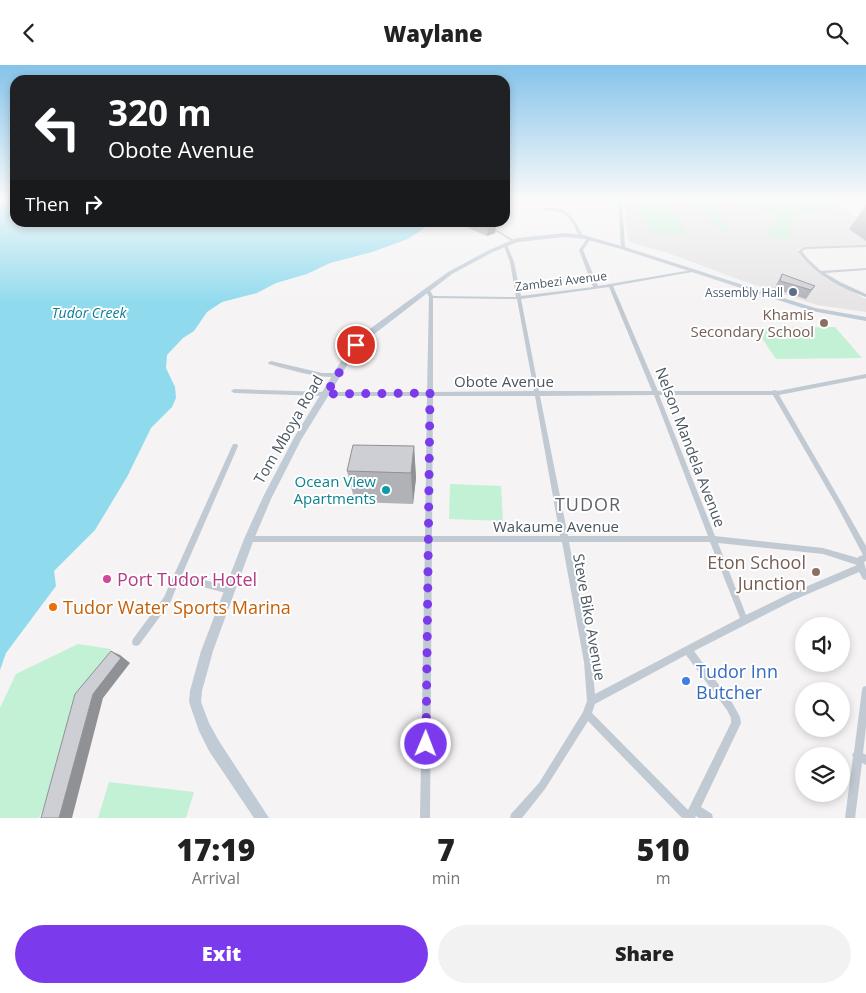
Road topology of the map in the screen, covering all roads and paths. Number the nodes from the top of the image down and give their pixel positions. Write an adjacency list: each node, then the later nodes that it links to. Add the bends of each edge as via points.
1 (503, 233): 6 (street)
2 (579, 233): 4 (street)
3 (623, 233): 9 (street)
4 (581, 236): 5 (main road, Tom Mboya Road); 6 (main road, Tom Mboya Road, via 545,236)
5 (589, 238): 9 (main road, Tom Mboya Road); 14 (street, via 581,250)
6 (514, 241): 7 (main road, Tom Mboya Road)
7 (505, 244): 15 (main road, Tom Mboya Road, via 450,273); 17 (street, Steve Biko Avenue)
8 (866, 246): 12 (street, via 805,248 800,251)
9 (624, 248): 11 (main road, Tom Mboya Road)
10 (866, 269): 12 (street)
11 (692, 271): 13 (street, Zambezi Avenue); 18 (main road, Tom Mboya Road, via 814,310)
12 (822, 272): 16 (street)
13 (610, 285): 14 (street, Zambezi Avenue); 27 (street, Nelson Mandela Avenue)
14 (596, 287): 17 (street, Zambezi Avenue)
15 (429, 294): 17 (street, Zambezi Avenue); 20 (main road, Tom Mboya Road, via 356,345); 24 (street)
16 (866, 296)
17 (519, 298): 25 (street, Steve Biko Avenue)
18 (866, 319)
19 (271, 363): 20 (street, via 322,375)
20 (337, 375): 26 (main road, Tom Mboya Road)
21 (866, 376): 23 (street, Obote Avenue)
22 (234, 391): 26 (street, Obote Avenue)
23 (774, 392): 27 (street, Obote Avenue); 33 (street)
24 (430, 393): 25 (street, Obote Avenue); 26 (street, Obote Avenue); 31 (street)
25 (538, 393): 27 (street, Obote Avenue); 32 (street, Steve Biko Avenue)
26 (326, 394): 29 (main road, Tom Mboya Road, via 282,467)
27 (656, 394): 30 (street, Nelson Mandela Avenue)
28 (235, 446): 36 (street)
29 (249, 539): 31 (street, Wakaume Avenue); 37 (main road, Tom Mboya Road)
30 (712, 539): 32 (street, Wakaume Avenue); 34 (street, Wakaume Avenue, via 823,551); 38 (street, Nelson Mandela Avenue)
31 (427, 540): 32 (street, Wakaume Avenue); 47 (street)
32 (564, 540): 42 (street, Steve Biko Avenue, via 588,662)
33 (866, 553)
34 (862, 562): 35 (street); 38 (street)
35 (866, 576)
36 (177, 577): 37 (street); 39 (street, via 159,612)
37 (230, 590): 46 (main road, Tom Mboya Road, via 207,651 195,702 214,746)
38 (744, 619): 40 (street)
39 (136, 642)
40 (688, 650): 42 (street); 45 (street, via 730,707 736,721)
41 (866, 690): 44 (street)
42 (591, 701): 43 (street)
43 (587, 714): 45 (street); 48 (street, via 542,785)
44 (862, 757): 50 (street)
45 (692, 815): 49 (street)
46 (262, 818)
47 (425, 818)
48 (515, 818)
49 (708, 818)
50 (850, 818)

